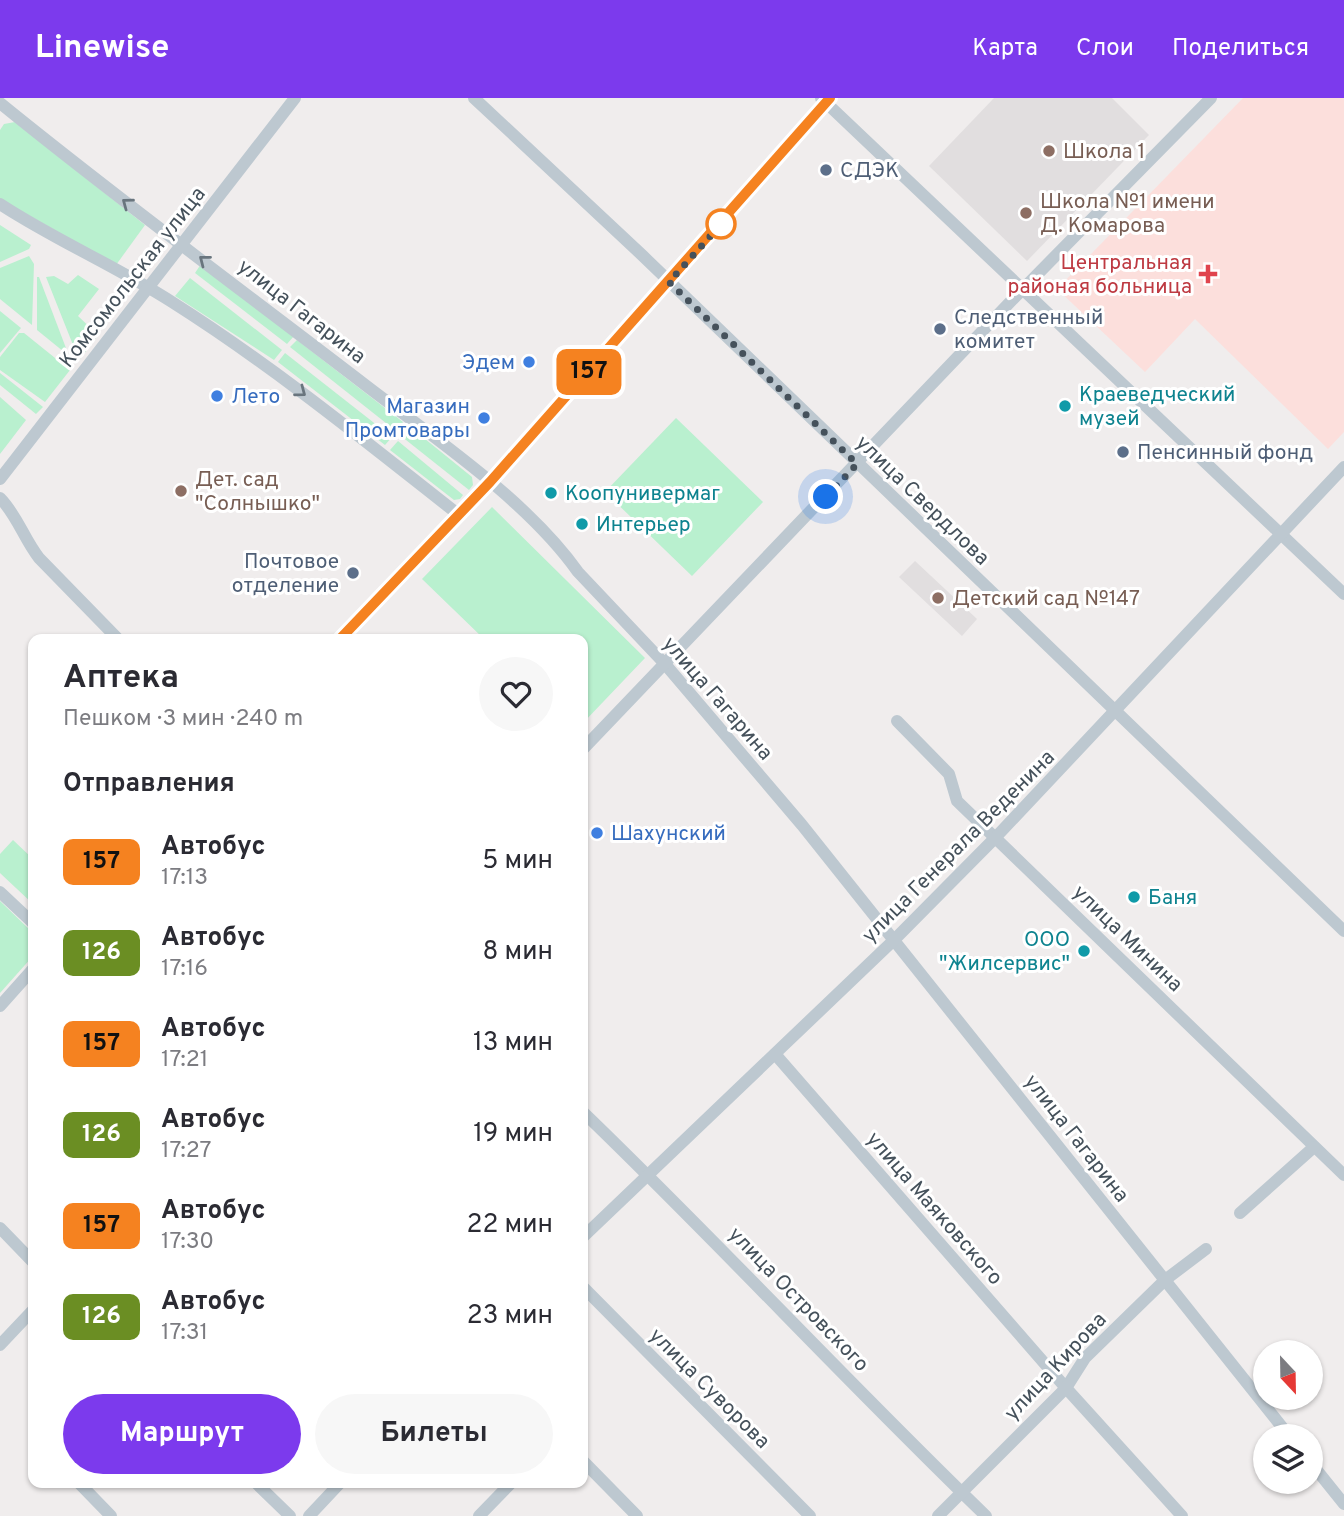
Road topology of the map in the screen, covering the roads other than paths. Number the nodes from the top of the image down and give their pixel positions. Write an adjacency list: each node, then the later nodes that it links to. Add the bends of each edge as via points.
1 (295, 98): 7 (street, Комсомольская улица)
2 (474, 98): 8 (street, улица Свердлова)
3 (1210, 98): 10 (street)
4 (826, 100): 8 (street); 10 (street)
5 (0, 103): 7 (street, улица Гагарина, one-way to 5)
6 (0, 204): 9 (street)
7 (182, 244): 9 (street, Комсомольская улица); 14 (street, улица Гагарина, one-way to 7)
8 (669, 282): 11 (street, улица Свердлова); 14 (street)
9 (149, 288): 13 (street, Комсомольская улица); 16 (street, one-way to 16, via 246,351)
10 (1023, 288): 11 (street); 17 (street)
11 (857, 464): 21 (street); 22 (street, улица Свердлова)
12 (1344, 467): 17 (street, улица Генерала Веденина)
13 (0, 480)
14 (490, 482): 16 (street); 21 (street, улица Гагарина, via 567,557)
15 (0, 498): 19 (street, via 39,558)
16 (459, 515): 20 (street)
17 (1280, 534): 18 (street); 22 (street, улица Генерала Веденина)
18 (1344, 594)
19 (113, 634)
20 (345, 634)
21 (665, 664): 24 (street); 29 (street, улица Гагарина)
22 (1115, 712): 25 (street, улица Генерала Веденина); 28 (street, улица Свердлова)
23 (897, 721): 25 (street, улица Минина, via 949,774 957,801)
24 (588, 744)
25 (996, 837): 29 (street, улица Генерала Веденина); 34 (street, улица Минина)
26 (0, 892): 27 (street)
27 (28, 918)
28 (1344, 931)
29 (895, 939): 32 (street, улица Генерала Веденина); 42 (street, улица Гагарина)
30 (28, 975): 31 (street)
31 (0, 1006)
32 (775, 1054): 35 (street, улица Генерала Веденина); 46 (street, улица Маяковского)
33 (588, 1117): 35 (street, улица Островского)
34 (1314, 1147): 36 (street, улица Минина); 37 (street)
35 (647, 1174): 39 (street, улица Генерала Веденина); 54 (street, улица Островского)
36 (1344, 1175)
37 (1240, 1213)
38 (0, 1228): 41 (street)
39 (588, 1232)
40 (1206, 1249): 42 (street, улица Кирова)
41 (28, 1257)
42 (1165, 1280): 46 (street, улица Кирова, via 1084,1358); 47 (street, улица Гагарина)
43 (588, 1292): 61 (street, улица Суворова)
44 (28, 1315): 45 (street)
45 (0, 1345)
46 (1066, 1388): 54 (street, улица Кирова); 64 (street, улица Маяковского)
47 (1280, 1424)
48 (588, 1466): 60 (street)
49 (1323, 1478): 55 (street)
50 (84, 1488): 56 (street)
51 (262, 1488): 57 (street)
52 (335, 1488): 58 (street)
53 (506, 1488): 59 (street)
54 (961, 1492): 62 (street, улица Кирова); 63 (street, улица Островского)
55 (1344, 1504)
56 (111, 1516)
57 (290, 1516)
58 (309, 1516)
59 (479, 1516)
60 (637, 1516)
61 (810, 1516)
62 (938, 1516)
63 (986, 1516)
64 (1182, 1516)

